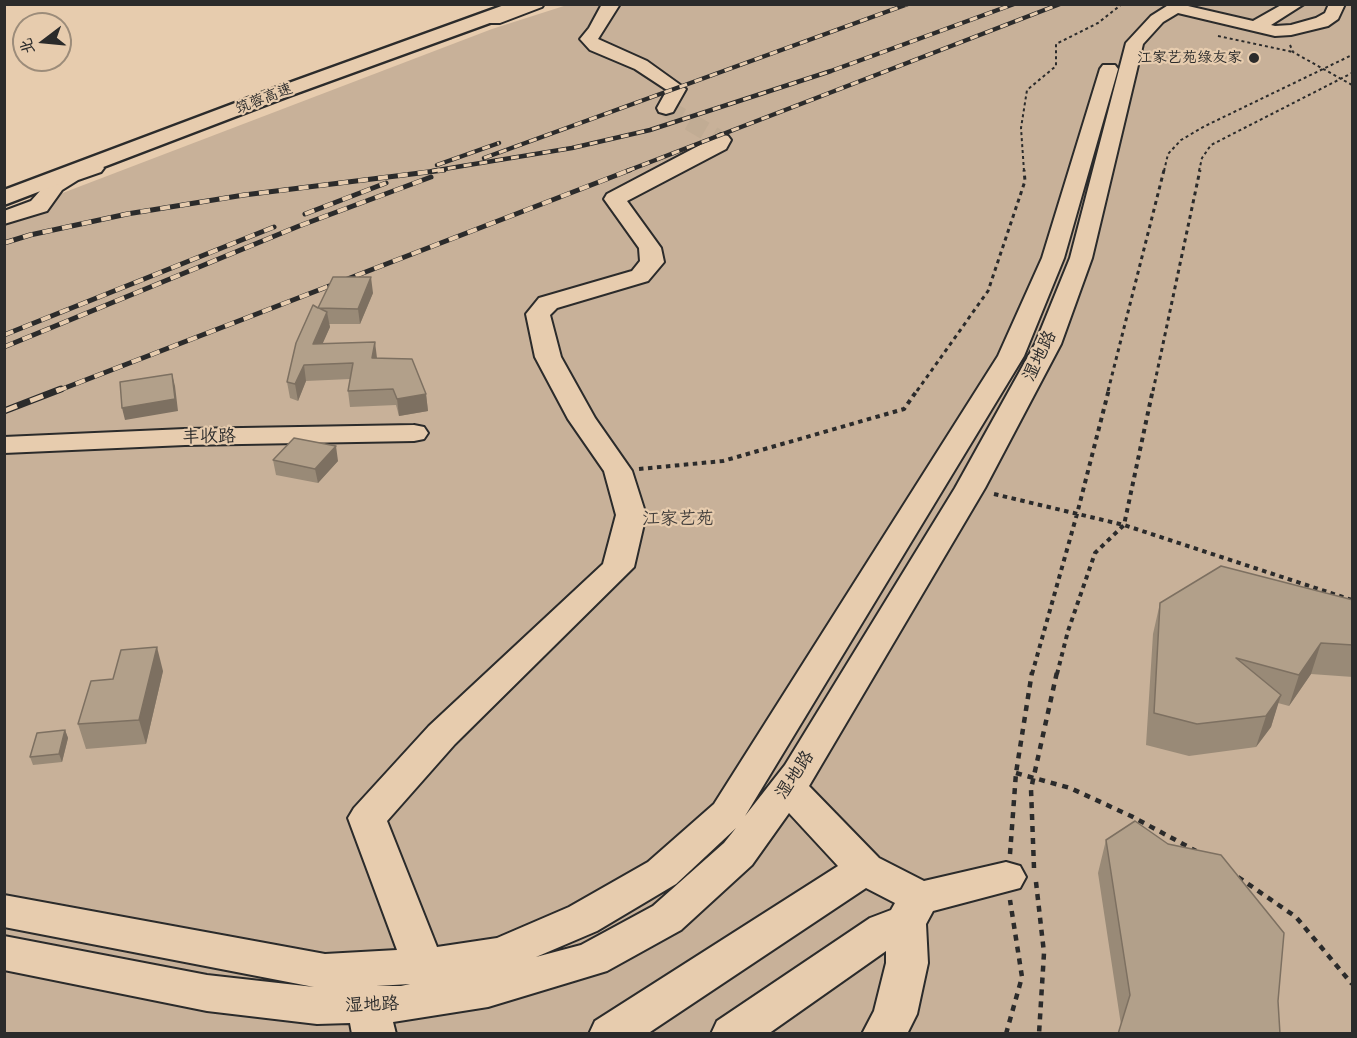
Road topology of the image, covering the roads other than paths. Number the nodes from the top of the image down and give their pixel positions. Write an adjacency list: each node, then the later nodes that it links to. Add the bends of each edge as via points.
1 (485, 4): 13 (highway, 筑蓉高速)
2 (525, 4): 14 (highway, 筑蓉高速)
3 (536, 4): 15 (street, via 71,176 55,186 39,206)
4 (612, 4): 11 (street, via 588,39 641,65 677,89)
5 (1296, 4): 10 (street)
6 (1337, 4): 10 (street, via 1332,16 1307,27 1275,31)
7 (1172, 6): 9 (street); 18 (street, 湿地路, via 1135,43 1081,258 1048,344 970,488); 24 (street, 湿地路, via 1133,23 1119,41 1053,258 1011,356 727,814 662,873 583,919 502,954)
8 (1244, 10): 9 (street)
9 (1224, 20): 10 (street)
10 (1255, 27)
11 (666, 108)
12 (721, 140): 24 (street, via 719,145 615,199 650,248 652,262 640,276 549,303 538,314 548,357 618,471 631,515 618,567 442,735 367,818)
13 (4, 179)
14 (4, 198)
15 (4, 218)
16 (414, 433): 17 (street, 丰收路)
17 (4, 445)
18 (788, 788): 19 (street); 24 (street, 湿地路, via 738,854 666,918 592,959 488,989)
19 (865, 869): 21 (street); 26 (street)
20 (1006, 877): 21 (street)
21 (912, 910): 27 (street); 28 (street, via 907,963 895,1014)
22 (4, 911): 24 (street, 湿地路, via 325,972)
23 (4, 953): 25 (street, 湿地路, via 207,993 317,1006)
24 (422, 977): 25 (street, 湿地路, via 402,1004)
25 (370, 1019)
26 (611, 1034)
27 (733, 1034)
28 (884, 1034)

